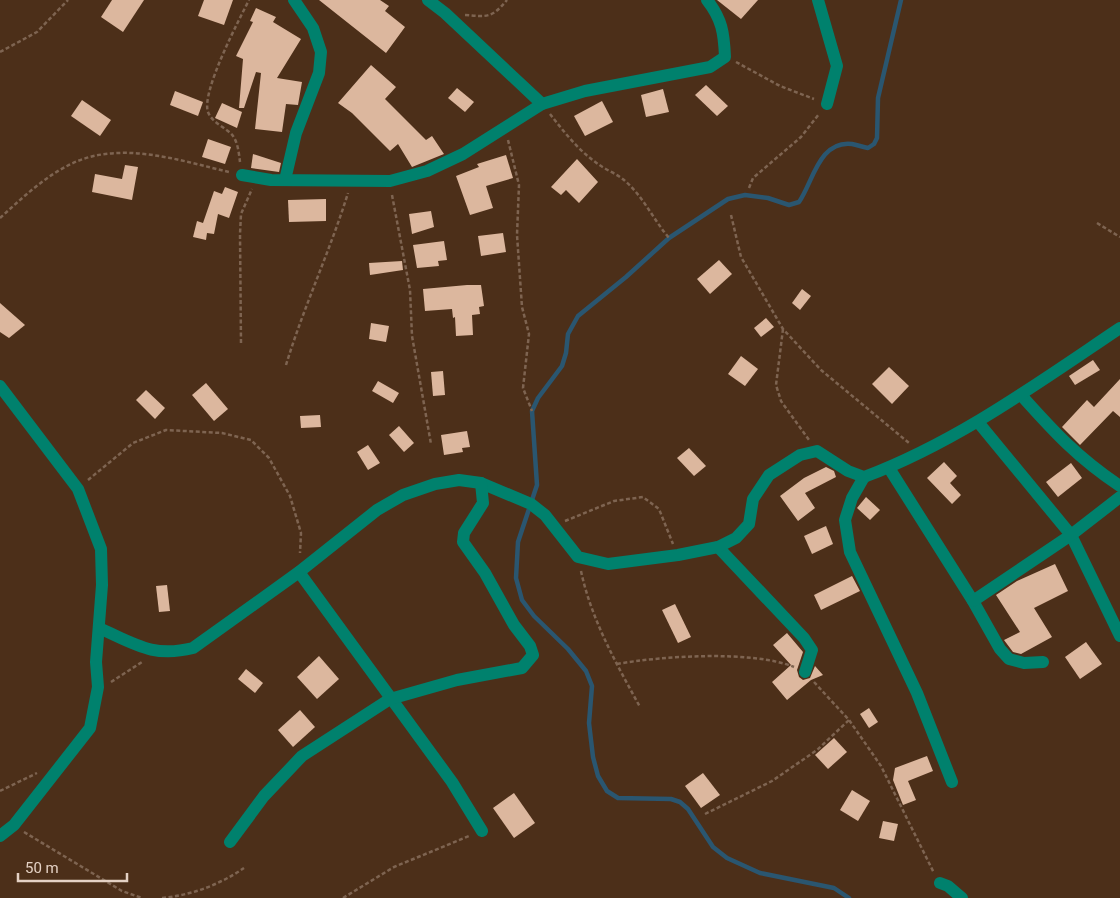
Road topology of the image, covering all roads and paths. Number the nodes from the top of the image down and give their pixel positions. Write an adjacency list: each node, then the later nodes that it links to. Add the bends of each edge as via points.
1 (68, 0): 9 (path, via 38,32)
2 (250, 0): 14 (path, via 221,60 208,104 208,112 213,119 234,137)
3 (294, 0): 16 (street, via 313,28 321,52 319,73 296,133)
4 (428, 0): 8 (street)
5 (507, 0): 8 (path, via 496,13 484,16)
6 (707, 0): 10 (street, via 724,32)
7 (818, 0): 12 (street, via 837,66)
8 (445, 13): 11 (street)
9 (0, 52)
10 (725, 56): 11 (street, via 710,67 585,91); 12 (path, via 780,86)
11 (542, 104): 13 (street); 23 (path, via 573,142 597,164 624,180 641,197)
12 (827, 104): 19 (path, via 801,137 753,178)
13 (506, 129): 17 (street, via 427,171); 31 (path, via 519,185 517,234 522,307 529,334 523,388)
14 (242, 175): 15 (street); 21 (path, via 161,156 130,153 96,156 62,169 26,194)
15 (257, 178): 16 (street); 27 (path, via 241,214)
16 (285, 180): 18 (street)
17 (390, 181): 18 (street); 33 (path, via 410,290 412,336)
18 (351, 182): 28 (path, via 336,233 301,318)
19 (749, 188)
20 (731, 215): 25 (path, via 742,257)
21 (0, 218)
22 (1097, 223): 24 (path)
23 (668, 238)
24 (1120, 238)
25 (784, 329): 34 (path, via 776,385 781,400); 35 (path, via 821,370)
26 (1118, 333): 30 (street)
27 (241, 343)
28 (286, 365)
29 (0, 386): 40 (street)
30 (1021, 395): 32 (street); 39 (street, via 1064,444)
31 (532, 411)
32 (978, 422): 35 (street); 43 (street)
33 (431, 444)
34 (817, 451): 37 (street); 44 (street, via 800,455 769,475 753,499 749,524 736,538)
35 (921, 452): 36 (street)
36 (889, 468): 37 (street); 48 (street)
37 (864, 477): 60 (street, via 845,520 850,552 917,693)
38 (481, 483): 42 (street, via 531,504 545,515); 47 (street, via 451,481 403,495 377,510); 56 (street, via 483,503 464,532 463,542 533,655 522,668 457,680)
39 (1120, 486)
40 (78, 489): 47 (path, via 133,443 166,430 222,433 251,440 269,458 290,496 301,533); 49 (street, via 101,549)
41 (1120, 497): 43 (street)
42 (552, 526): 45 (path, via 614,501 643,497 659,509); 46 (street)
43 (1071, 535): 48 (street); 50 (street)
44 (718, 547): 45 (street); 54 (street, via 804,638 812,650)
45 (678, 555): 46 (street, via 608,564)
46 (578, 557): 53 (path, via 585,590)
47 (299, 572): 51 (street, via 193,648 173,653); 56 (street)
48 (973, 602): 52 (street, via 1009,659 1024,663)
49 (99, 628): 51 (street); 55 (street)
50 (1120, 636)
51 (152, 651): 55 (path, via 117,680)
52 (1042, 662)
53 (617, 664): 54 (path, via 652,658 757,657 788,664); 57 (path)
54 (805, 672): 58 (path)
55 (98, 687): 63 (street, via 90,728)
56 (390, 698): 64 (street, via 452,782); 66 (street, via 302,756 264,796)
57 (640, 707)
58 (849, 720): 62 (path, via 817,750 772,781); 68 (path, via 881,766)
59 (42, 770): 61 (path)
60 (952, 782)
61 (0, 791)
62 (705, 814)
63 (14, 825): 65 (street); 70 (path, via 122,891)
64 (482, 831): 72 (path, via 394,867)
65 (0, 836)
66 (230, 842)
67 (244, 868): 69 (path, via 225,881)
68 (940, 883): 73 (street)
69 (179, 897): 71 (path)
70 (142, 898)
71 (162, 898)
72 (343, 898)
73 (962, 898)

